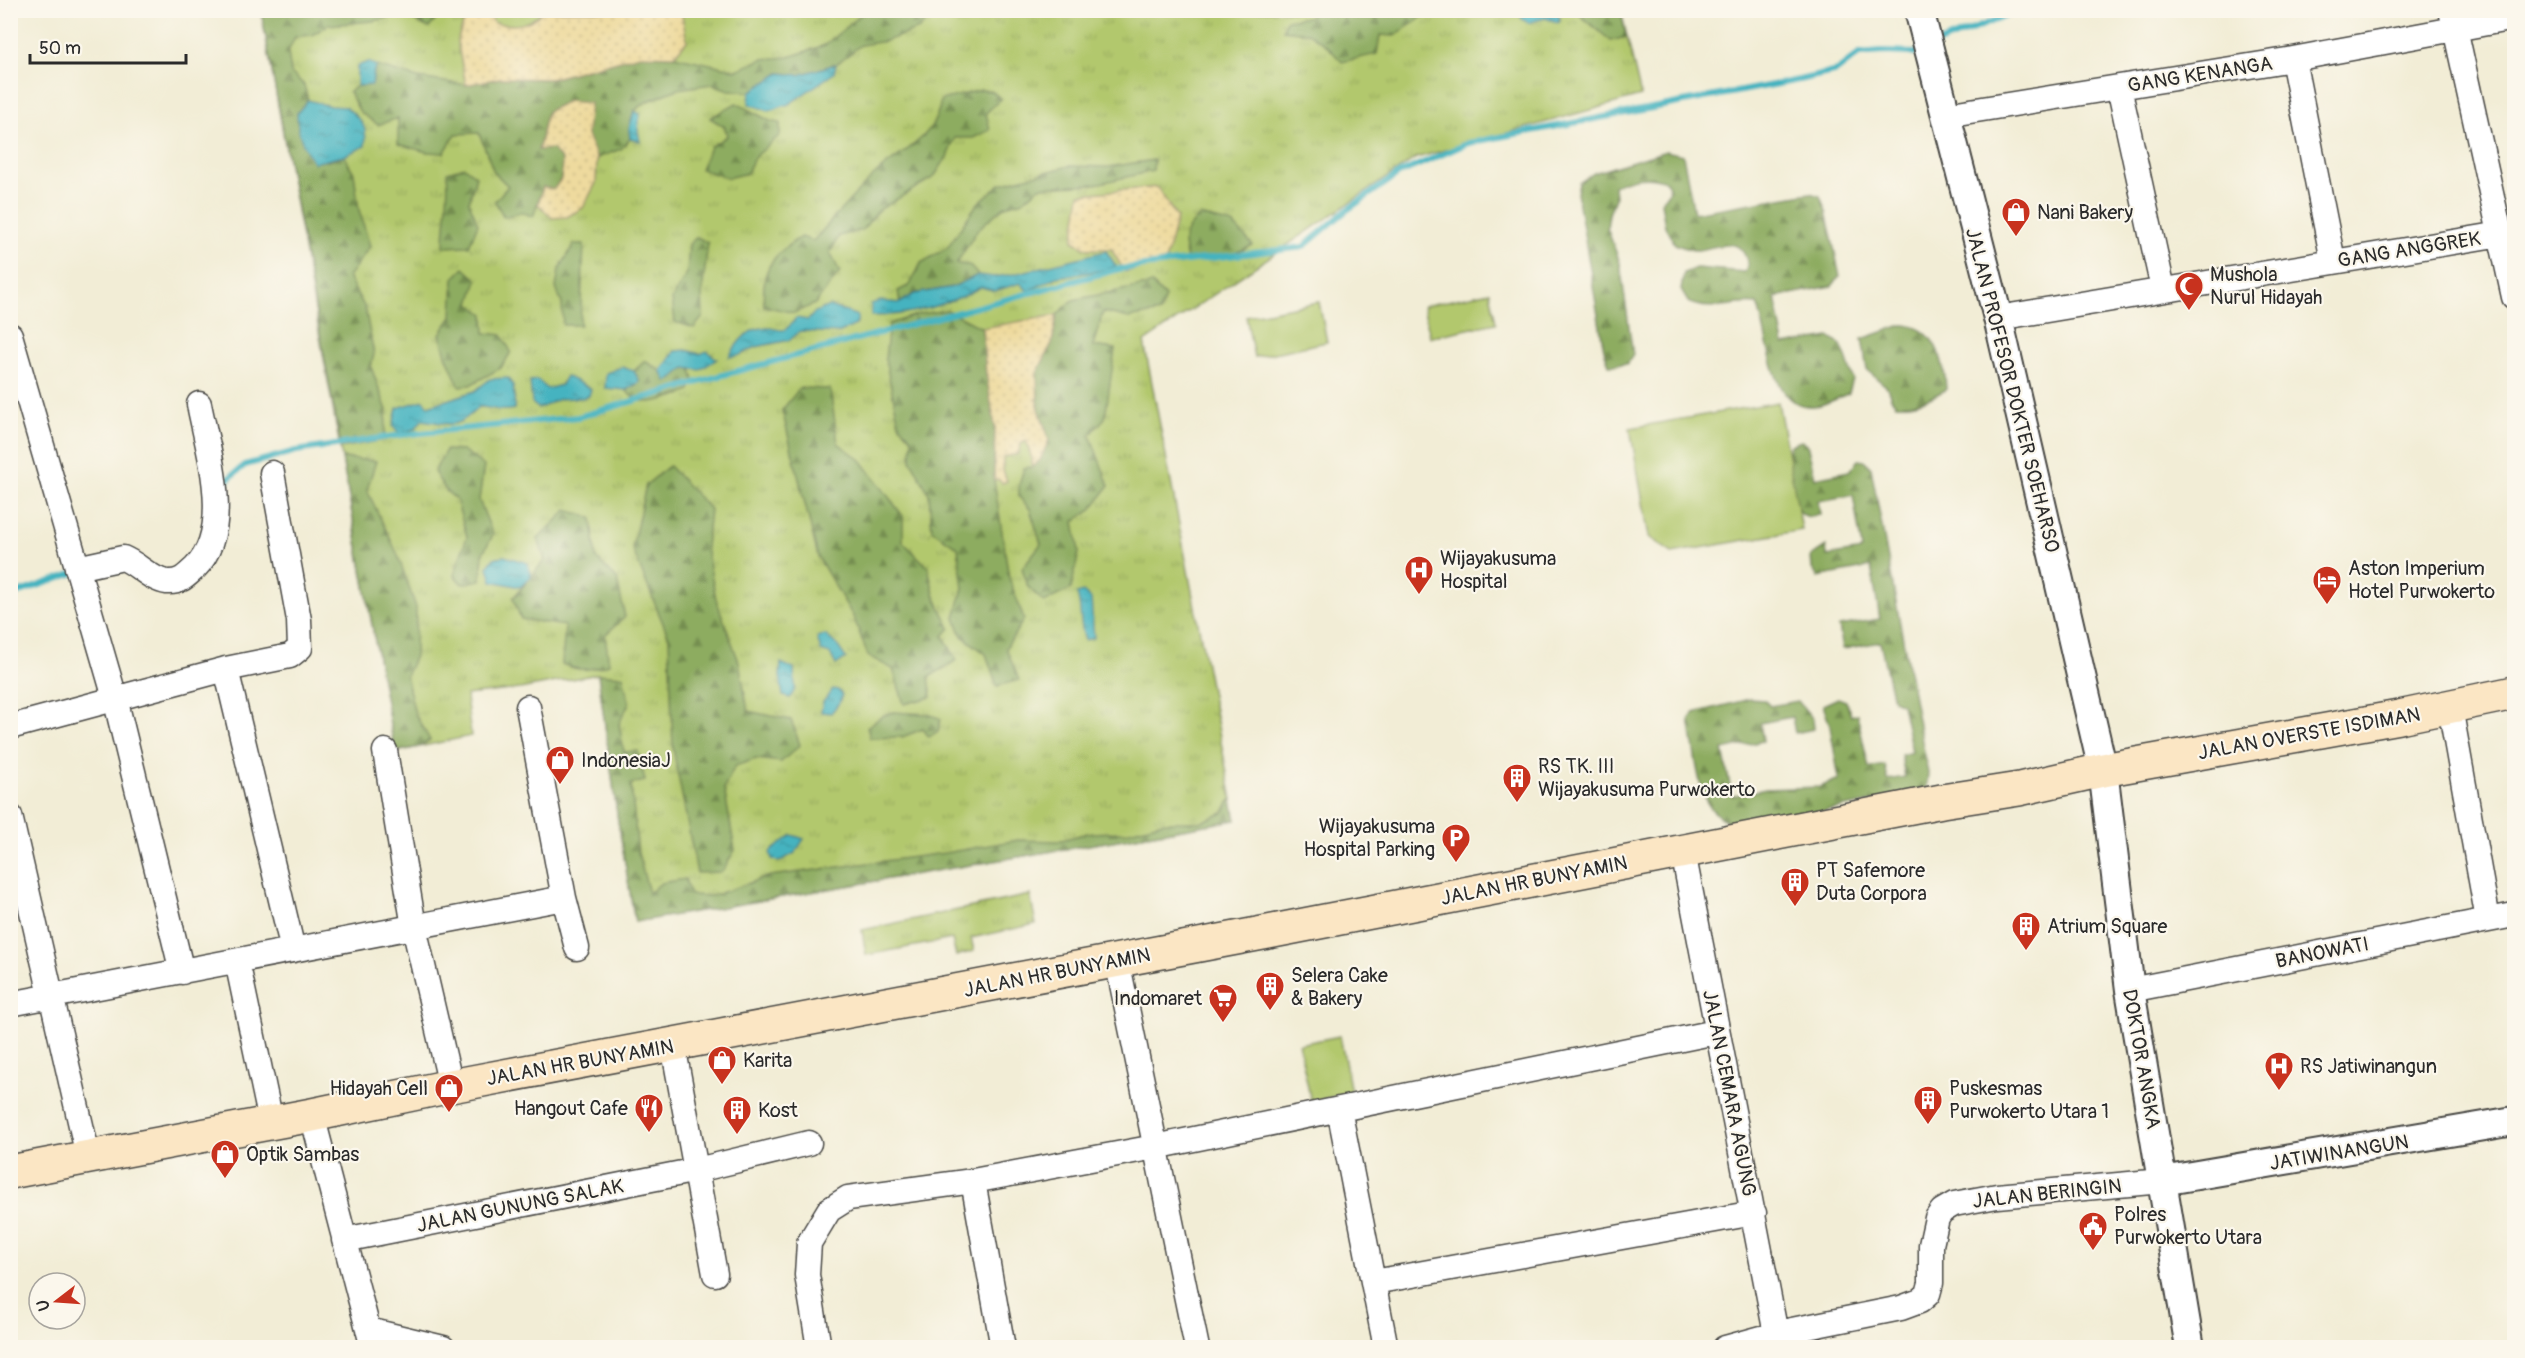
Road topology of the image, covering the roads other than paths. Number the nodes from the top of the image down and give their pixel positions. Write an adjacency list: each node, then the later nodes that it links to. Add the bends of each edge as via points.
1 (2514, 18): 3 (street, GANG KENANGA)
2 (1922, 20): 6 (street, JALAN PROFESOR DOKTER SOEHARSO)
3 (2453, 21): 4 (street, GANG KENANGA); 7 (street)
4 (2293, 59): 5 (street, GANG KENANGA); 8 (street)
5 (2119, 87): 6 (street, GANG KENANGA); 9 (street)
6 (1945, 115): 11 (street, JALAN PROFESOR DOKTER SOEHARSO)
7 (2501, 234): 8 (street, GANG ANGGREK); 10 (street)
8 (2334, 261): 9 (street, GANG ANGGREK)
9 (2163, 289): 11 (street, GANG ANGGREK)
10 (2514, 297)
11 (1998, 318): 23 (street, JALAN PROFESOR DOKTER SOEHARSO)
12 (10, 335): 15 (street)
13 (199, 404): 15 (street, via 216,498 213,536 199,564 184,579 172,582 159,579 123,558)
14 (272, 473): 16 (street, via 297,609 300,648 290,656)
15 (77, 568): 18 (street)
16 (226, 669): 18 (street); 31 (street)
17 (2514, 693): 20 (main road, JALAN OVERSTE ISDIMAN)
18 (116, 698): 21 (street); 34 (street)
19 (528, 707): 26 (street)
20 (2450, 707): 23 (main road, JALAN OVERSTE ISDIMAN); 28 (street)
21 (10, 727)
22 (385, 751): 29 (street)
23 (2103, 770): 25 (main road, JALAN HR BUNYAMIN); 35 (street, DOKTOR ANGKA)
24 (10, 816): 36 (street)
25 (1683, 852): 32 (main road, JALAN HR BUNYAMIN); 38 (street, JALAN CEMARA AGUNG)
26 (564, 898): 29 (street); 30 (street)
27 (2514, 915): 28 (street, BANOWATI)
28 (2488, 920): 35 (street, BANOWATI)
29 (414, 927): 31 (street); 40 (street)
30 (577, 948)
31 (293, 950): 33 (street)
32 (1117, 960): 39 (main road, JALAN HR BUNYAMIN); 46 (street)
33 (237, 961): 34 (street); 44 (street)
34 (182, 972): 36 (street)
35 (2130, 990): 51 (street, DOKTOR ANGKA)
36 (52, 996): 37 (street); 47 (street)
37 (10, 1004)
38 (1716, 1032): 41 (street); 52 (street, JALAN CEMARA AGUNG)
39 (673, 1045): 40 (main road, JALAN HR BUNYAMIN); 48 (street)
40 (451, 1086): 42 (main road, JALAN HR BUNYAMIN)
41 (1339, 1109): 46 (street); 55 (street)
42 (312, 1115): 44 (main road, JALAN HR BUNYAMIN); 53 (street)
43 (2514, 1121): 51 (street, JATIWINANGUN)
44 (271, 1122): 47 (main road, JALAN HR BUNYAMIN)
45 (809, 1143): 48 (street, JALAN GUNUNG SALAK)
46 (1155, 1147): 50 (street); 62 (street)
47 (88, 1156): 49 (main road, JALAN HR BUNYAMIN)
48 (697, 1170): 53 (street, JALAN GUNUNG SALAK); 54 (street)
49 (10, 1172)
50 (973, 1181): 60 (street, via 848,1198 829,1210 809,1243 807,1258); 61 (street)
51 (2162, 1181): 56 (street, JALAN BERINGIN, via 1998,1196 1954,1204 1936,1218 1931,1283 1928,1294 1920,1301); 64 (street, DOKTOR ANGKA)
52 (1754, 1213): 55 (street); 56 (street, JALAN CEMARA AGUNG)
53 (344, 1240): 57 (street)
54 (715, 1274)
55 (1374, 1282): 63 (street)
56 (1776, 1334): 58 (street, JALAN BERINGIN)
57 (371, 1339): 59 (street)
58 (1732, 1346)
59 (443, 1347)
60 (819, 1347)
61 (1003, 1347)
62 (1197, 1347)
63 (1386, 1347)
64 (2190, 1347)

